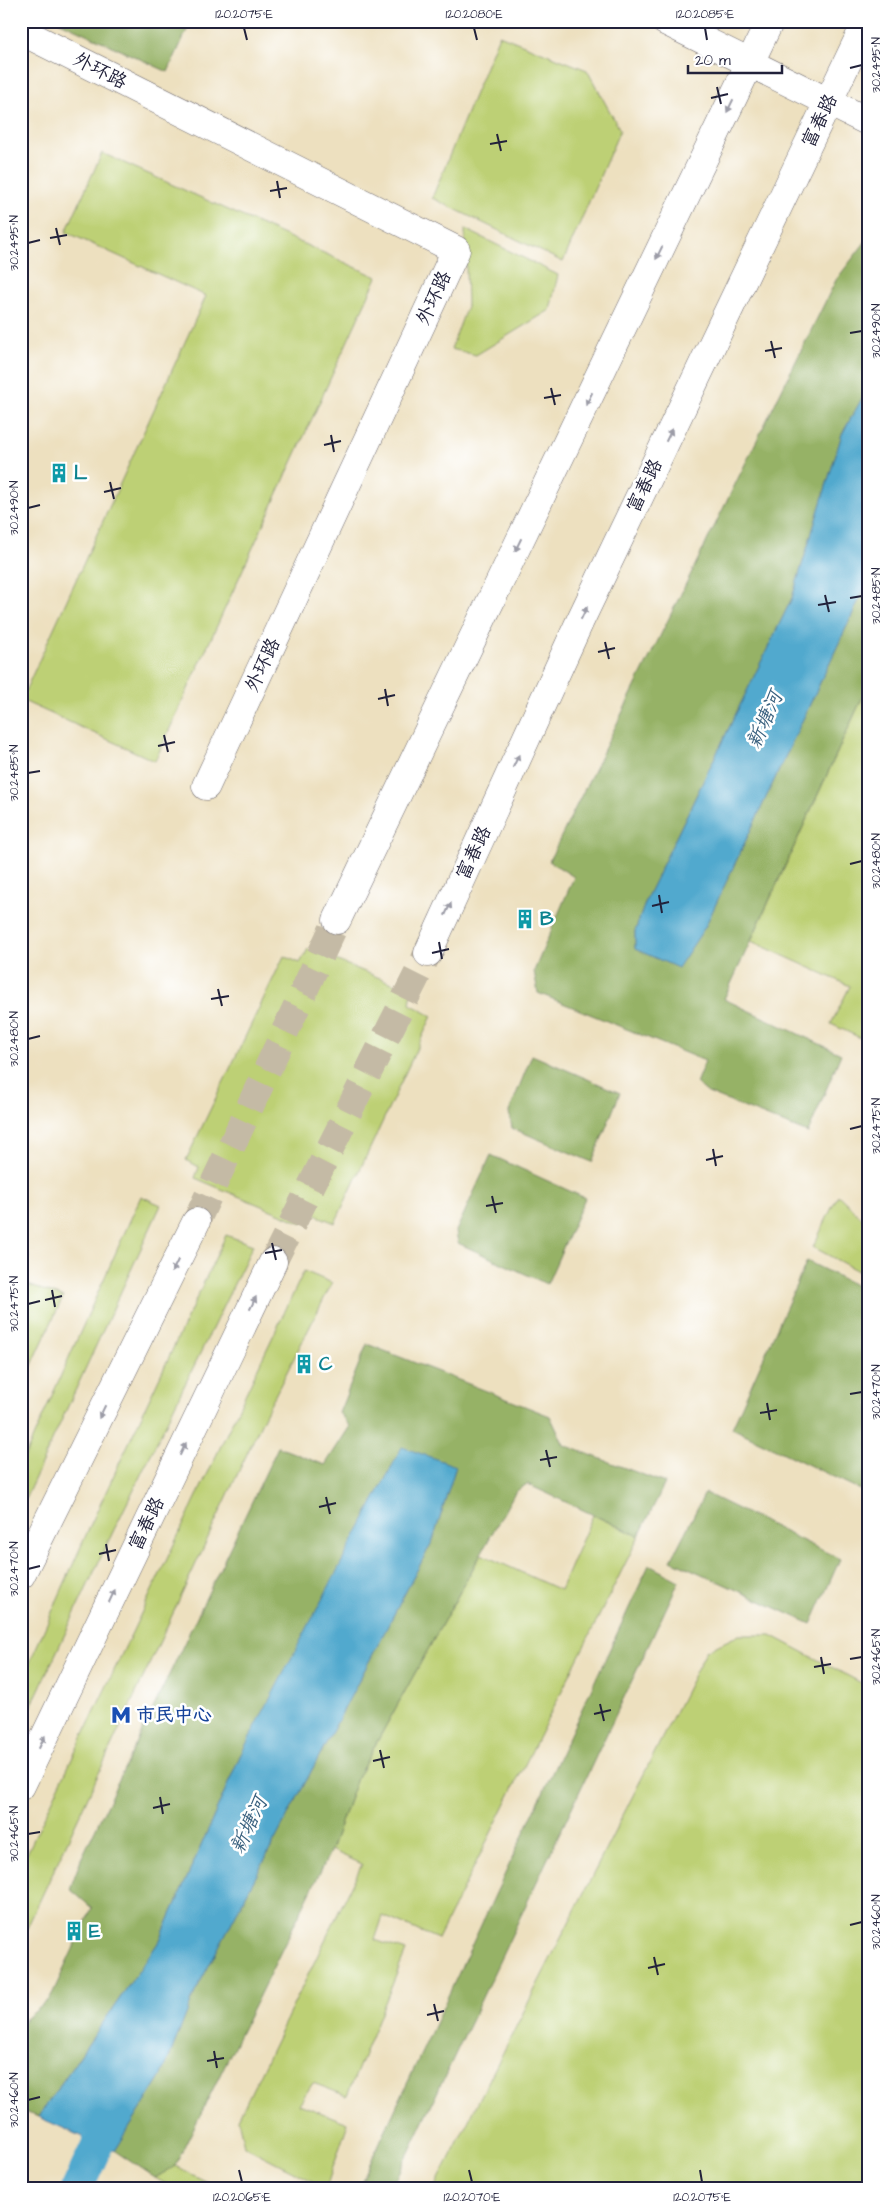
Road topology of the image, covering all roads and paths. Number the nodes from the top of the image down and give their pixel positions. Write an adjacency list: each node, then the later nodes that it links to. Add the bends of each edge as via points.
1 (665, 21): 5 (main road)
2 (770, 21): 5 (main road)
3 (867, 22): 6 (main road, 富春路)
4 (21, 31): 8 (main road, 外环路, via 456,250)
5 (751, 62): 6 (main road); 9 (main road, one-way to 9)
6 (829, 102): 7 (main road); 10 (main road, 富春路, one-way to 6, via 580,622)
7 (869, 122)
8 (206, 786)
9 (336, 920)
10 (428, 953)
11 (196, 1222): 13 (main road, one-way to 13)
12 (273, 1262): 14 (main road, 富春路, one-way to 12)
13 (21, 1575)
14 (21, 1786)

